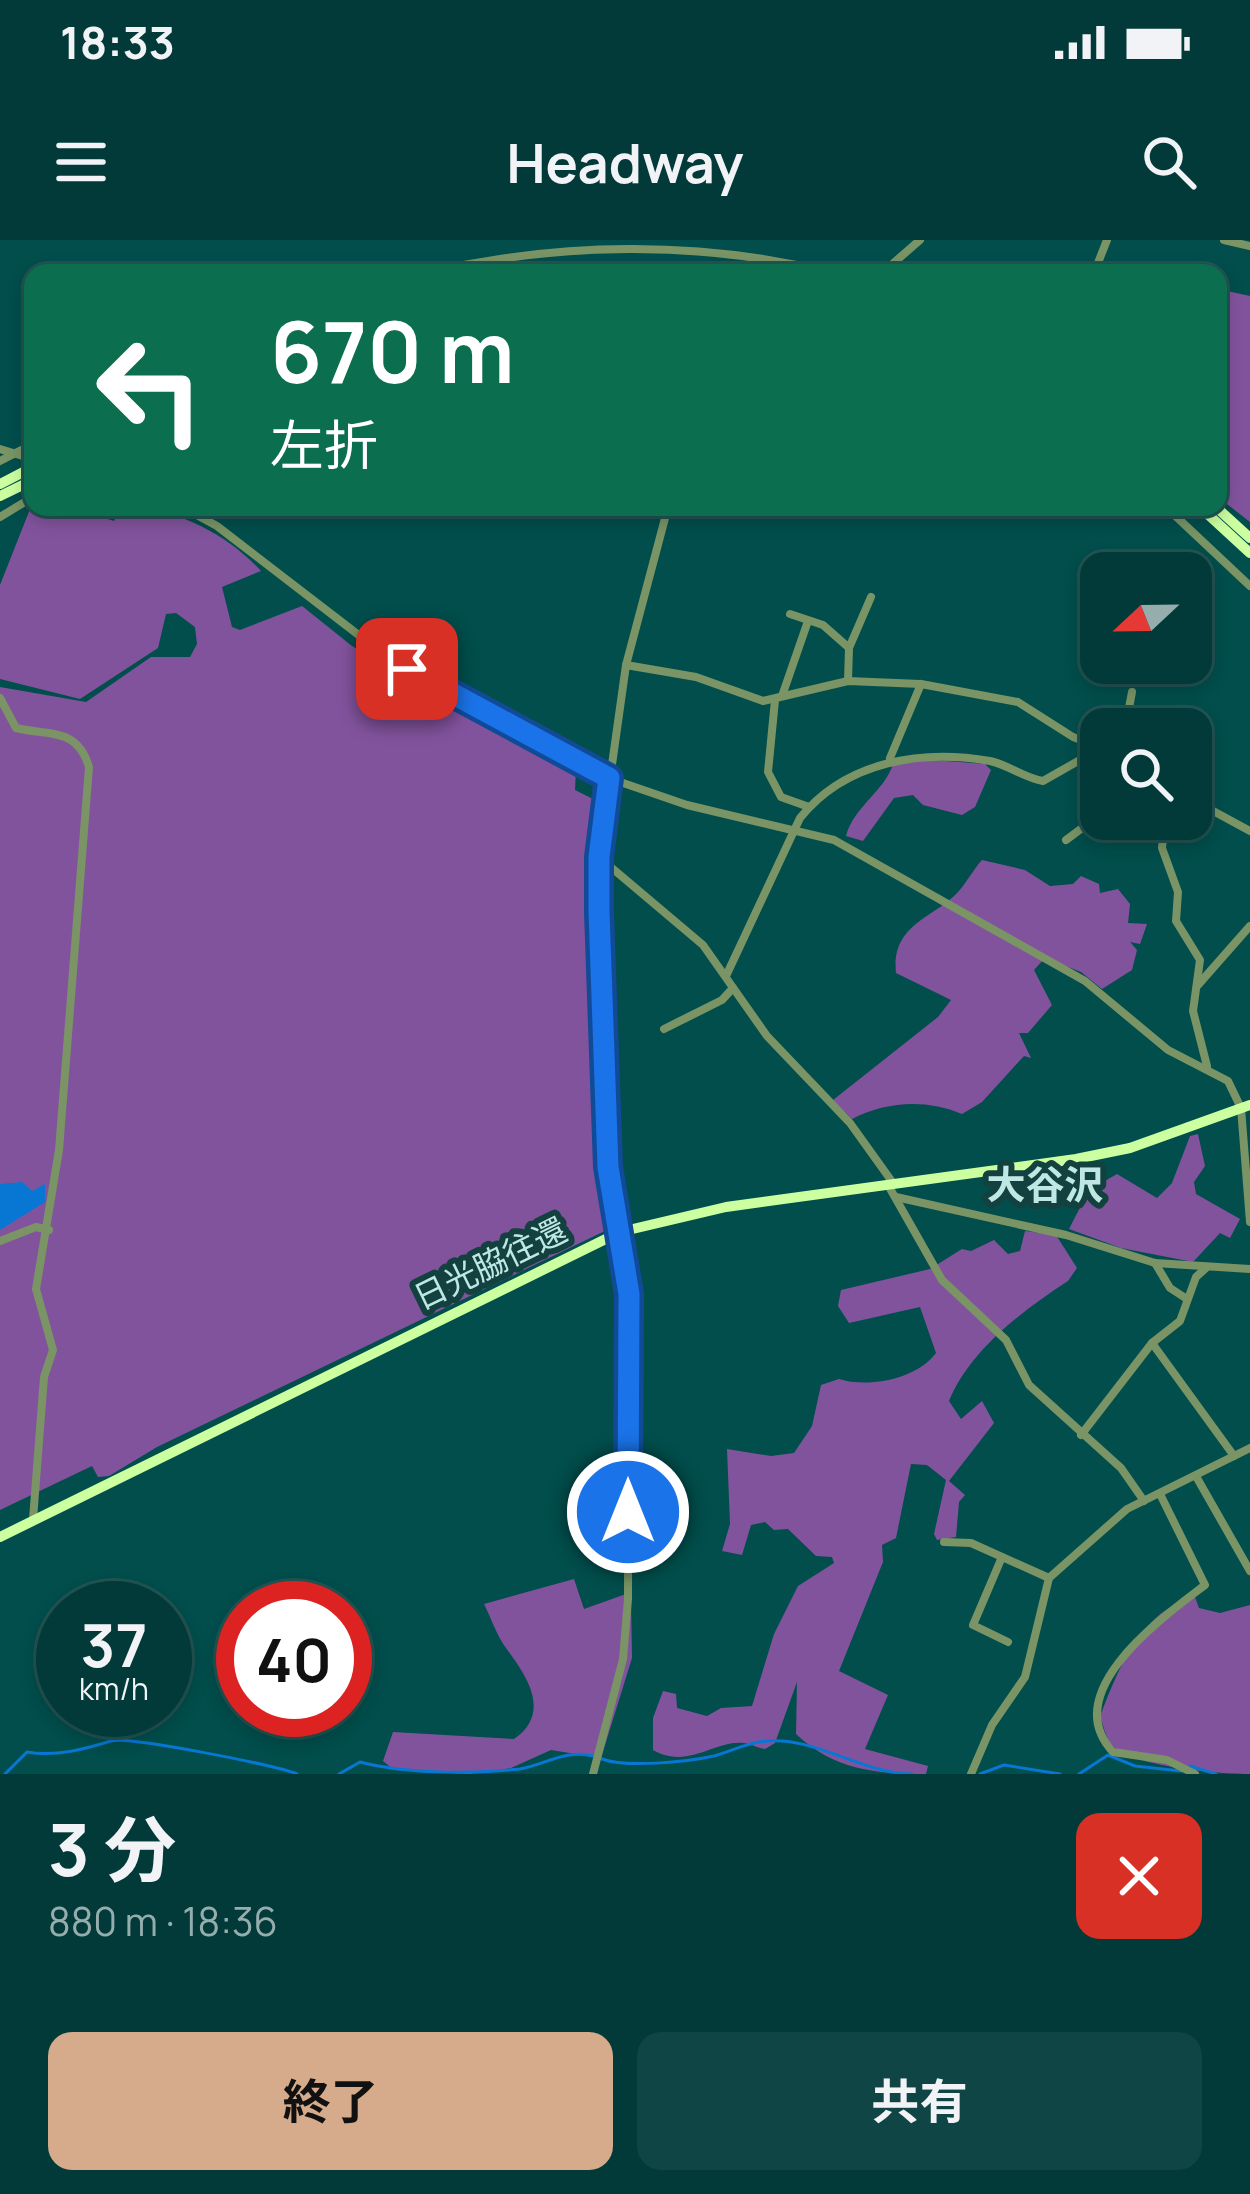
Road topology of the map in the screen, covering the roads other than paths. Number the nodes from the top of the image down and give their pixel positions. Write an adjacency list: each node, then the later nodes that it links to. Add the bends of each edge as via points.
1 (920, 240): 6 (street)
2 (1224, 240): 3 (street)
3 (1250, 246)
4 (484, 264): 5 (street, via 706,251)
5 (780, 264)
6 (892, 264)
7 (24, 448): 9 (street)
8 (0, 449): 9 (street)
9 (14, 453): 10 (street); 11 (street)
10 (24, 458)
11 (0, 461)
12 (199, 516): 34 (street, via 382,653)
13 (666, 516): 24 (street)
14 (1176, 516): 19 (street)
15 (1210, 516): 18 (highway)
16 (1226, 516): 17 (highway)
17 (1250, 538)
18 (1250, 553)
19 (1250, 586)
20 (871, 597): 23 (street)
21 (790, 614): 22 (street)
22 (808, 621): 23 (street); 29 (street)
23 (849, 648): 25 (street)
24 (626, 665): 29 (street); 34 (street)
25 (848, 681): 26 (street); 29 (street)
26 (921, 684): 31 (street, via 1018,702); 33 (street)
27 (1132, 692): 30 (street)
28 (0, 698): 52 (street, via 16,728 64,734 89,767)
29 (778, 699): 35 (street, via 768,772 781,796)
30 (1129, 708)
31 (1080, 740)
32 (1080, 759): 33 (street, via 1043,781 989,761 919,754)
33 (890, 760): 35 (street)
34 (609, 778): 37 (street); 42 (street)
35 (808, 807): 37 (street)
36 (1212, 810): 39 (street)
37 (794, 829): 44 (street); 48 (street, via 864,853 1084,981 1168,1050)
38 (1080, 830): 40 (street)
39 (1250, 831)
40 (1066, 840)
41 (1162, 840): 45 (street, via 1178,892 1176,921 1198,951)
42 (599, 857): 44 (street, via 704,945); 53 (street, via 608,1167)
43 (1250, 926): 45 (street)
44 (726, 976): 46 (street)
45 (1197, 986): 48 (street, via 1193,1012)
46 (733, 988): 47 (street); 50 (street, via 766,1036 850,1123)
47 (664, 1029)
48 (1207, 1066): 49 (street)
49 (1246, 1107): 50 (highway, 日光脇往還, via 1102,1154); 51 (street)
50 (892, 1188): 53 (highway, 日光脇往還, via 678,1216); 55 (street); 60 (street, via 942,1280 1012,1347 1024,1378)
51 (1250, 1222)
52 (49, 1230): 54 (street); 66 (street, via 36,1289 53,1350)
53 (620, 1232): 66 (highway, 日光脇往還); 73 (street, via 629,1294 626,1636)
54 (0, 1241)
55 (1155, 1263): 56 (street); 58 (street)
56 (1207, 1267): 57 (street); 58 (street)
57 (1250, 1269)
58 (1187, 1299): 59 (street, via 1180,1321)
59 (1152, 1343): 60 (street); 62 (street)
60 (1081, 1435): 65 (street, via 1121,1468)
61 (1250, 1448): 62 (street)
62 (1234, 1456): 63 (street)
63 (1197, 1478): 64 (street); 70 (street)
64 (1161, 1496): 65 (street); 75 (street, via 1205,1585 1124,1654 1098,1702 1099,1724 1113,1753 1167,1760)
65 (1144, 1501): 71 (street)
66 (33, 1519): 67 (highway, 日光脇往還)
67 (0, 1537)
68 (944, 1542): 69 (street)
69 (1002, 1557): 71 (street); 72 (street, via 973,1624)
70 (1250, 1571)
71 (1049, 1578): 74 (street, via 1029,1665)
72 (1008, 1642)
73 (593, 1774)
74 (971, 1774)
75 (1195, 1774)

